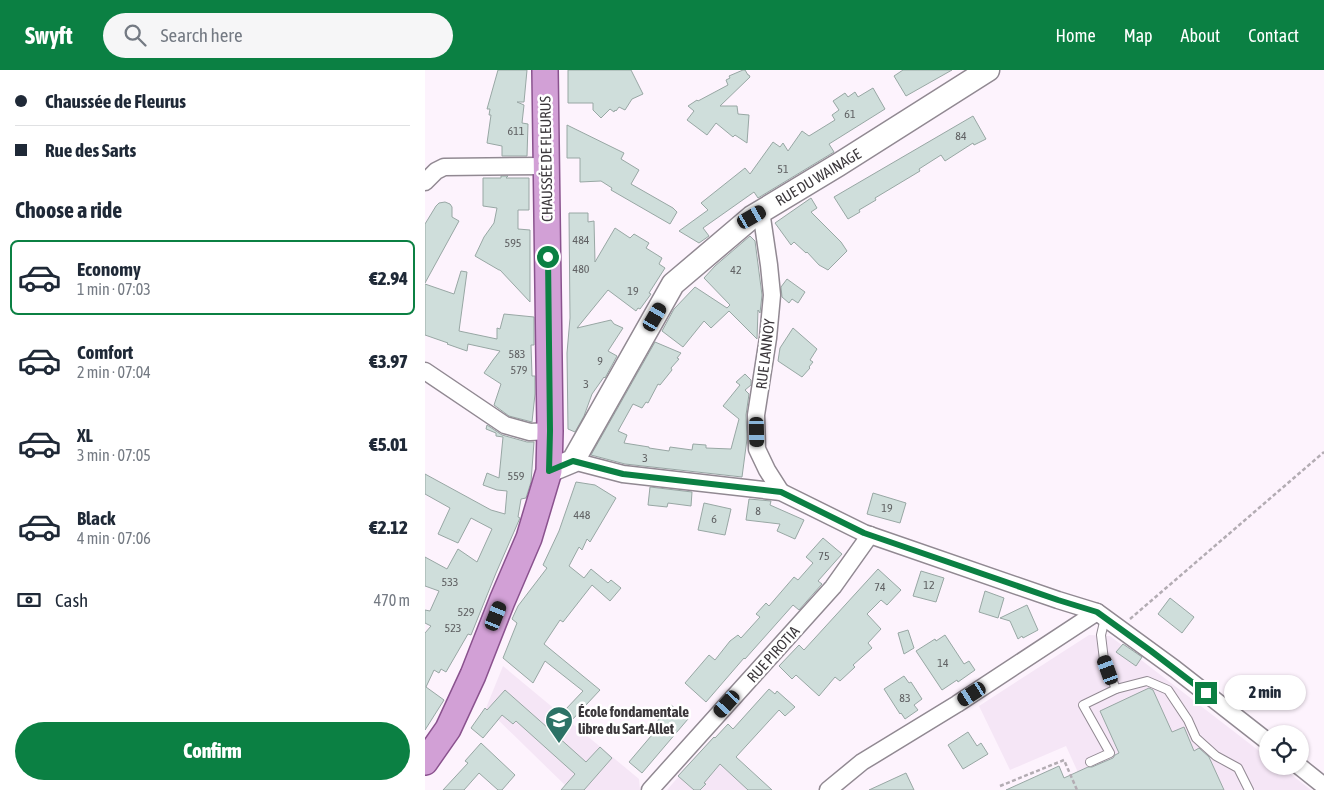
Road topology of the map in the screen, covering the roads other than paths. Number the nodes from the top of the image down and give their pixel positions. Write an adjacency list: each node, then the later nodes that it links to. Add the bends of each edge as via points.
1 (545, 70): 3 (main road, CHAUSSÉE DE FLEURUS)
2 (988, 70): 5 (street, RUE DU WAINAGE)
3 (546, 166): 4 (street, via 444,167); 7 (main road, CHAUSSÉE DE FLEURUS)
4 (429, 175)
5 (761, 211): 8 (street, RUE DU WAINAGE, via 673,284); 10 (street, RUE LANNOY, via 772,295 756,415 757,448)
6 (425, 371): 7 (street, via 505,426 530,432)
7 (550, 431): 9 (main road, CHAUSSÉE DE FLEURUS)
8 (573, 461): 9 (street); 10 (street, via 623,474)
9 (549, 471): 15 (main road, CHAUSSÉE DE FLEURUS, via 529,538 473,675 448,729)
10 (781, 492): 11 (street)
11 (870, 535): 12 (street); 19 (street, RUE PIROTIA, via 833,587)
12 (1101, 615): 13 (lane, via 1104,660); 14 (street); 20 (street, via 862,762)
13 (1116, 689): 16 (lane, via 1083,705 1109,753); 21 (lane, via 1147,681 1167,690 1196,738 1216,756 1238,768)
14 (1259, 736)
15 (425, 762)
16 (1090, 762)
17 (1309, 774): 18 (street)
18 (1324, 786)
19 (649, 790)
20 (828, 790)
21 (1249, 790)

